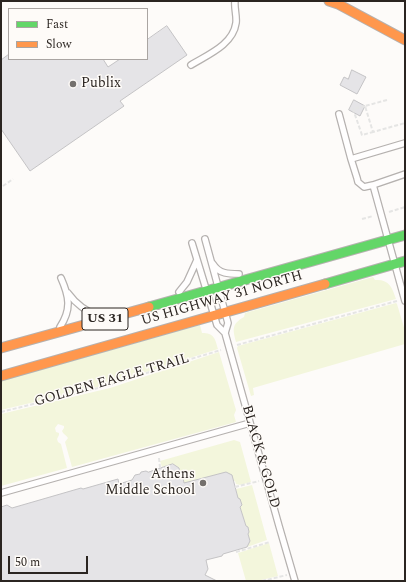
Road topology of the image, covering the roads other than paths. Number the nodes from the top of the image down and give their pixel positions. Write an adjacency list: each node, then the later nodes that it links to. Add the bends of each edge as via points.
1 (235, 2): 4 (lane, via 236,23 228,40)
2 (334, 2): 3 (main road)
3 (405, 40)
4 (191, 65)
5 (339, 114): 7 (lane)
6 (405, 143): 7 (lane)
7 (351, 159): 9 (lane, via 358,182 364,187)
8 (405, 174): 9 (lane)
9 (373, 185): 12 (lane)
10 (405, 235): 12 (main road, US HIGHWAY 31 NORTH / US 31)
11 (205, 239): 15 (lane, BLACK & GOLD)
12 (388, 240): 17 (lane); 18 (main road, US HIGHWAY 31 NORTH / US 31)
13 (192, 243): 14 (lane, BLACK & GOLD)
14 (197, 260): 22 (lane, BLACK & GOLD); 23 (lane, via 187,282)
15 (211, 261): 18 (lane, via 223,273); 20 (lane, BLACK & GOLD)
16 (405, 262): 17 (main road, US HIGHWAY 31 NORTH / US 31)
17 (395, 264): 24 (lane); 25 (main road, US HIGHWAY 31 NORTH / US 31)
18 (262, 275): 20 (main road, US HIGHWAY 31 NORTH / US 31)
19 (61, 278): 21 (lane)
20 (219, 286): 22 (main road, US HIGHWAY 31 NORTH / US 31); 25 (lane, BLACK & GOLD)
21 (65, 287): 27 (lane, via 83,308); 28 (lane, via 68,312)
22 (206, 290): 23 (main road, US HIGHWAY 31 NORTH / US 31); 26 (lane, BLACK & GOLD)
23 (169, 301): 27 (main road, US HIGHWAY 31 NORTH / US 31)
24 (405, 301)
25 (226, 314): 26 (main road, US HIGHWAY 31 NORTH / US 31); 29 (lane, BLACK & GOLD, via 228,323)
26 (215, 317): 29 (lane, BLACK & GOLD, via 217,325); 31 (main road, US HIGHWAY 31 NORTH / US 31)
27 (107, 318): 28 (main road, US HIGHWAY 31 NORTH / US 31)
28 (55, 333): 30 (main road, US HIGHWAY 31 NORTH / US 31)
29 (225, 333): 32 (lane, BLACK & GOLD)
30 (1, 348)
31 (1, 376)
32 (250, 422): 33 (lane); 34 (lane, BLACK & GOLD)
33 (1, 493)
34 (295, 581)

